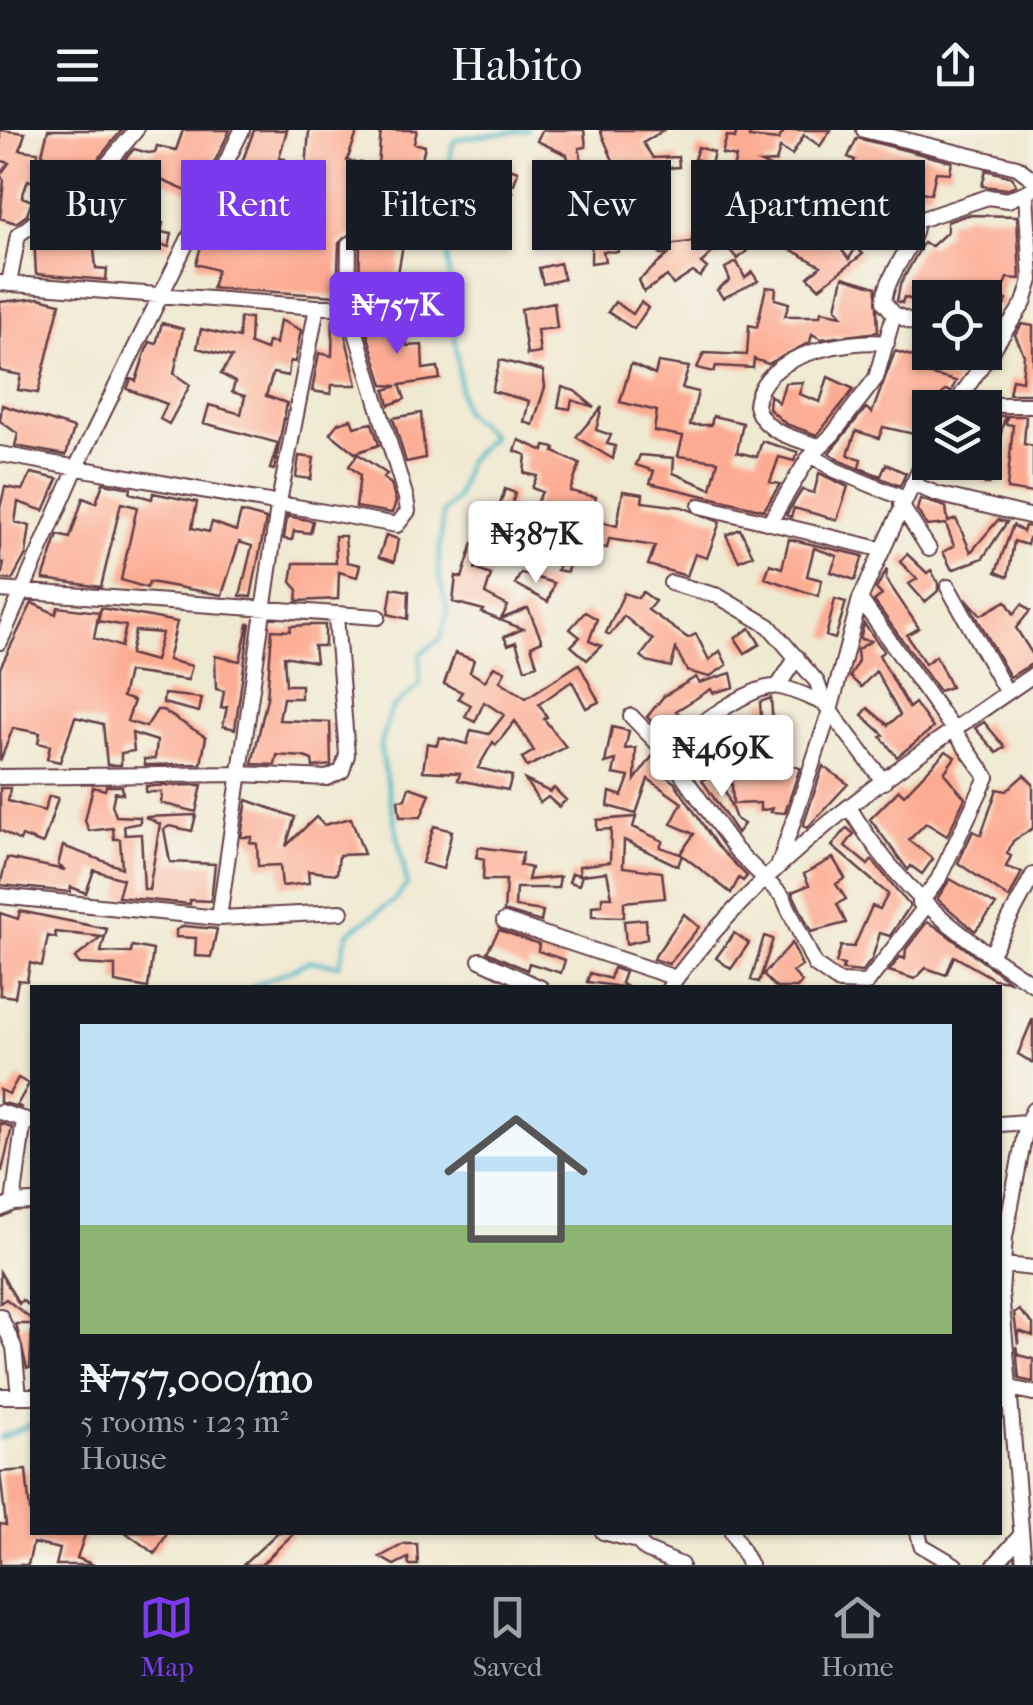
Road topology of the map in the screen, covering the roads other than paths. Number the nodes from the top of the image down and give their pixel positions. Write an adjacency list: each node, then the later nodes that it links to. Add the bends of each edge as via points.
1 (136, 130): 8 (street, via 101,172 18,235)
2 (242, 130): 9 (street)
3 (864, 130): 4 (street, via 1017,167)
4 (1031, 187): 5 (street, via 1008,200 988,197); 15 (street, via 1031,280 1018,318)
5 (925, 217)
6 (349, 250): 10 (street)
7 (907, 250): 13 (street, via 886,288 886,308)
8 (5, 283): 9 (street)
9 (161, 295): 12 (street); 21 (street)
10 (348, 306): 11 (street); 12 (street); 26 (street, via 408,511 397,525)
11 (413, 306)
12 (317, 307): 26 (street)
13 (894, 314): 14 (street); 16 (street)
14 (912, 322)
15 (1002, 338)
16 (887, 342): 19 (street, via 876,378); 19 (street, via 810,350 760,388 756,405 767,424)
17 (1002, 406): 18 (street)
18 (1033, 406)
19 (816, 451): 24 (street, via 835,470); 28 (street)
20 (0, 454): 21 (street)
21 (77, 466): 26 (street); 34 (street)
22 (914, 480): 23 (street)
23 (912, 484): 24 (street); 27 (street)
24 (903, 502): 29 (street); 30 (street)
25 (700, 506): 28 (street)
26 (278, 507): 36 (street)
27 (1033, 517)
28 (771, 520): 29 (street)
29 (880, 549): 35 (street)
30 (928, 549)
31 (671, 582): 40 (street, via 746,611)
32 (948, 588): 43 (street)
33 (0, 590): 34 (street)
34 (20, 595): 36 (street); 39 (street)
35 (860, 599): 44 (street); 46 (street)
36 (265, 612): 38 (street); 48 (street)
37 (378, 616): 38 (street)
38 (336, 617): 48 (street, via 348,756 342,771 327,778)
39 (0, 642)
40 (797, 656): 42 (street); 44 (street)
41 (1033, 675): 43 (street)
42 (778, 686): 44 (street); 47 (street, via 720,711)
43 (1007, 693): 46 (street)
44 (827, 707): 50 (street); 52 (street)
45 (630, 716): 47 (street)
46 (954, 732): 50 (street); 56 (street, via 986,773 986,784)
47 (666, 752): 54 (street, via 736,850)
48 (242, 774): 49 (street); 58 (street)
49 (0, 777)
50 (884, 782): 51 (street)
51 (849, 807): 52 (street); 56 (street, via 879,857)
52 (779, 865): 54 (street)
53 (1033, 875): 60 (street)
54 (768, 878): 56 (street, via 784,897 815,965 839,982 868,983); 62 (street)
55 (0, 896): 58 (street)
56 (922, 905): 60 (street)
57 (341, 912): 58 (street)
58 (219, 918)
59 (504, 921): 62 (street)
60 (990, 956): 63 (street)
61 (480, 960): 64 (street)
62 (673, 983)
63 (1033, 984)
64 (534, 985)
65 (0, 1112): 67 (street)
66 (1030, 1116): 68 (street); 70 (street)
67 (28, 1120): 71 (street)
68 (1002, 1123)
69 (1002, 1179): 70 (street)
70 (1012, 1196): 72 (street)
71 (6, 1206)
72 (1004, 1265): 73 (street); 74 (street)
73 (1033, 1268)
74 (1002, 1314)
75 (0, 1316): 80 (street)
76 (1002, 1348): 77 (street)
77 (1006, 1388): 78 (street); 81 (street)
78 (1033, 1393)
79 (0, 1396): 80 (street)
80 (26, 1396)
81 (1016, 1488): 82 (street); 83 (street)
82 (1033, 1494)
83 (1020, 1534): 90 (street); 91 (street)
84 (614, 1535): 87 (street)
85 (734, 1535): 88 (street)
86 (919, 1535): 89 (street, via 921,1545)
87 (682, 1565)
88 (750, 1565)
89 (955, 1565)
90 (994, 1565)
91 (1024, 1565)

